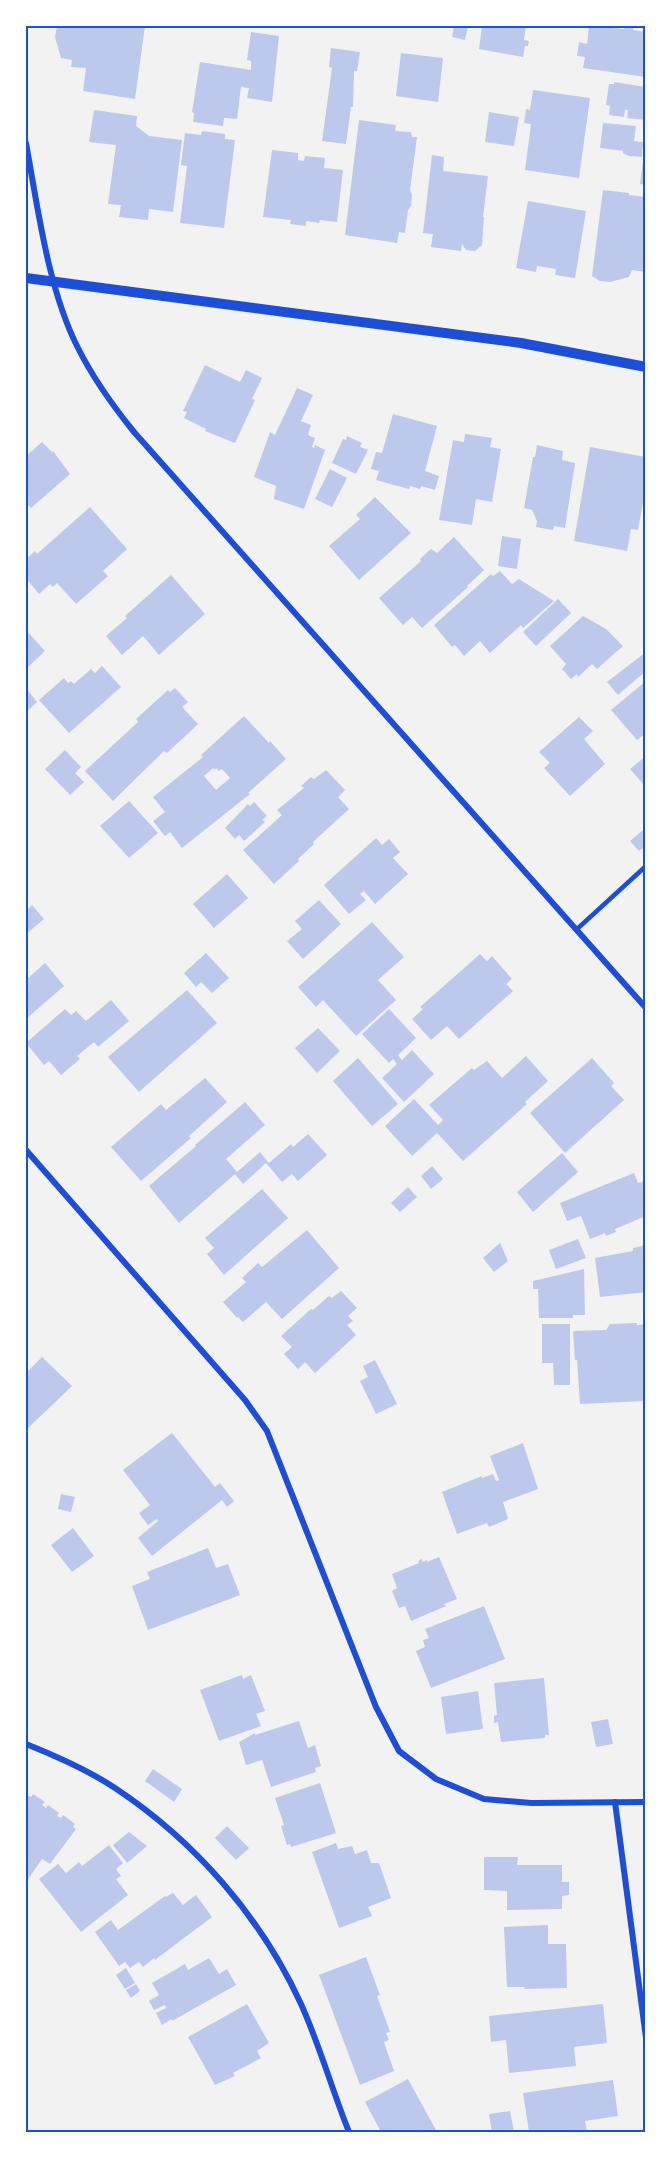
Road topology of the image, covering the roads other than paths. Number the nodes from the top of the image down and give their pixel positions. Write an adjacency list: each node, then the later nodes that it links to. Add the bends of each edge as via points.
1 (26, 143): 3 (street)
2 (26, 278): 3 (street)
3 (53, 282): 4 (street, via 521,343); 6 (street, via 77,347 116,409)
4 (645, 366)
5 (645, 866): 6 (lane)
6 (576, 930): 7 (street)
7 (645, 1008)
8 (26, 1150): 10 (street, via 245,1400 267,1431 376,1707 399,1750 436,1779 484,1799)
9 (26, 1744): 13 (street, via 62,1758 115,1788 171,1830 221,1880 263,1935 301,2004)
10 (615, 1802): 11 (street); 12 (street)
11 (645, 1802)
12 (645, 2038)
13 (349, 2133)

